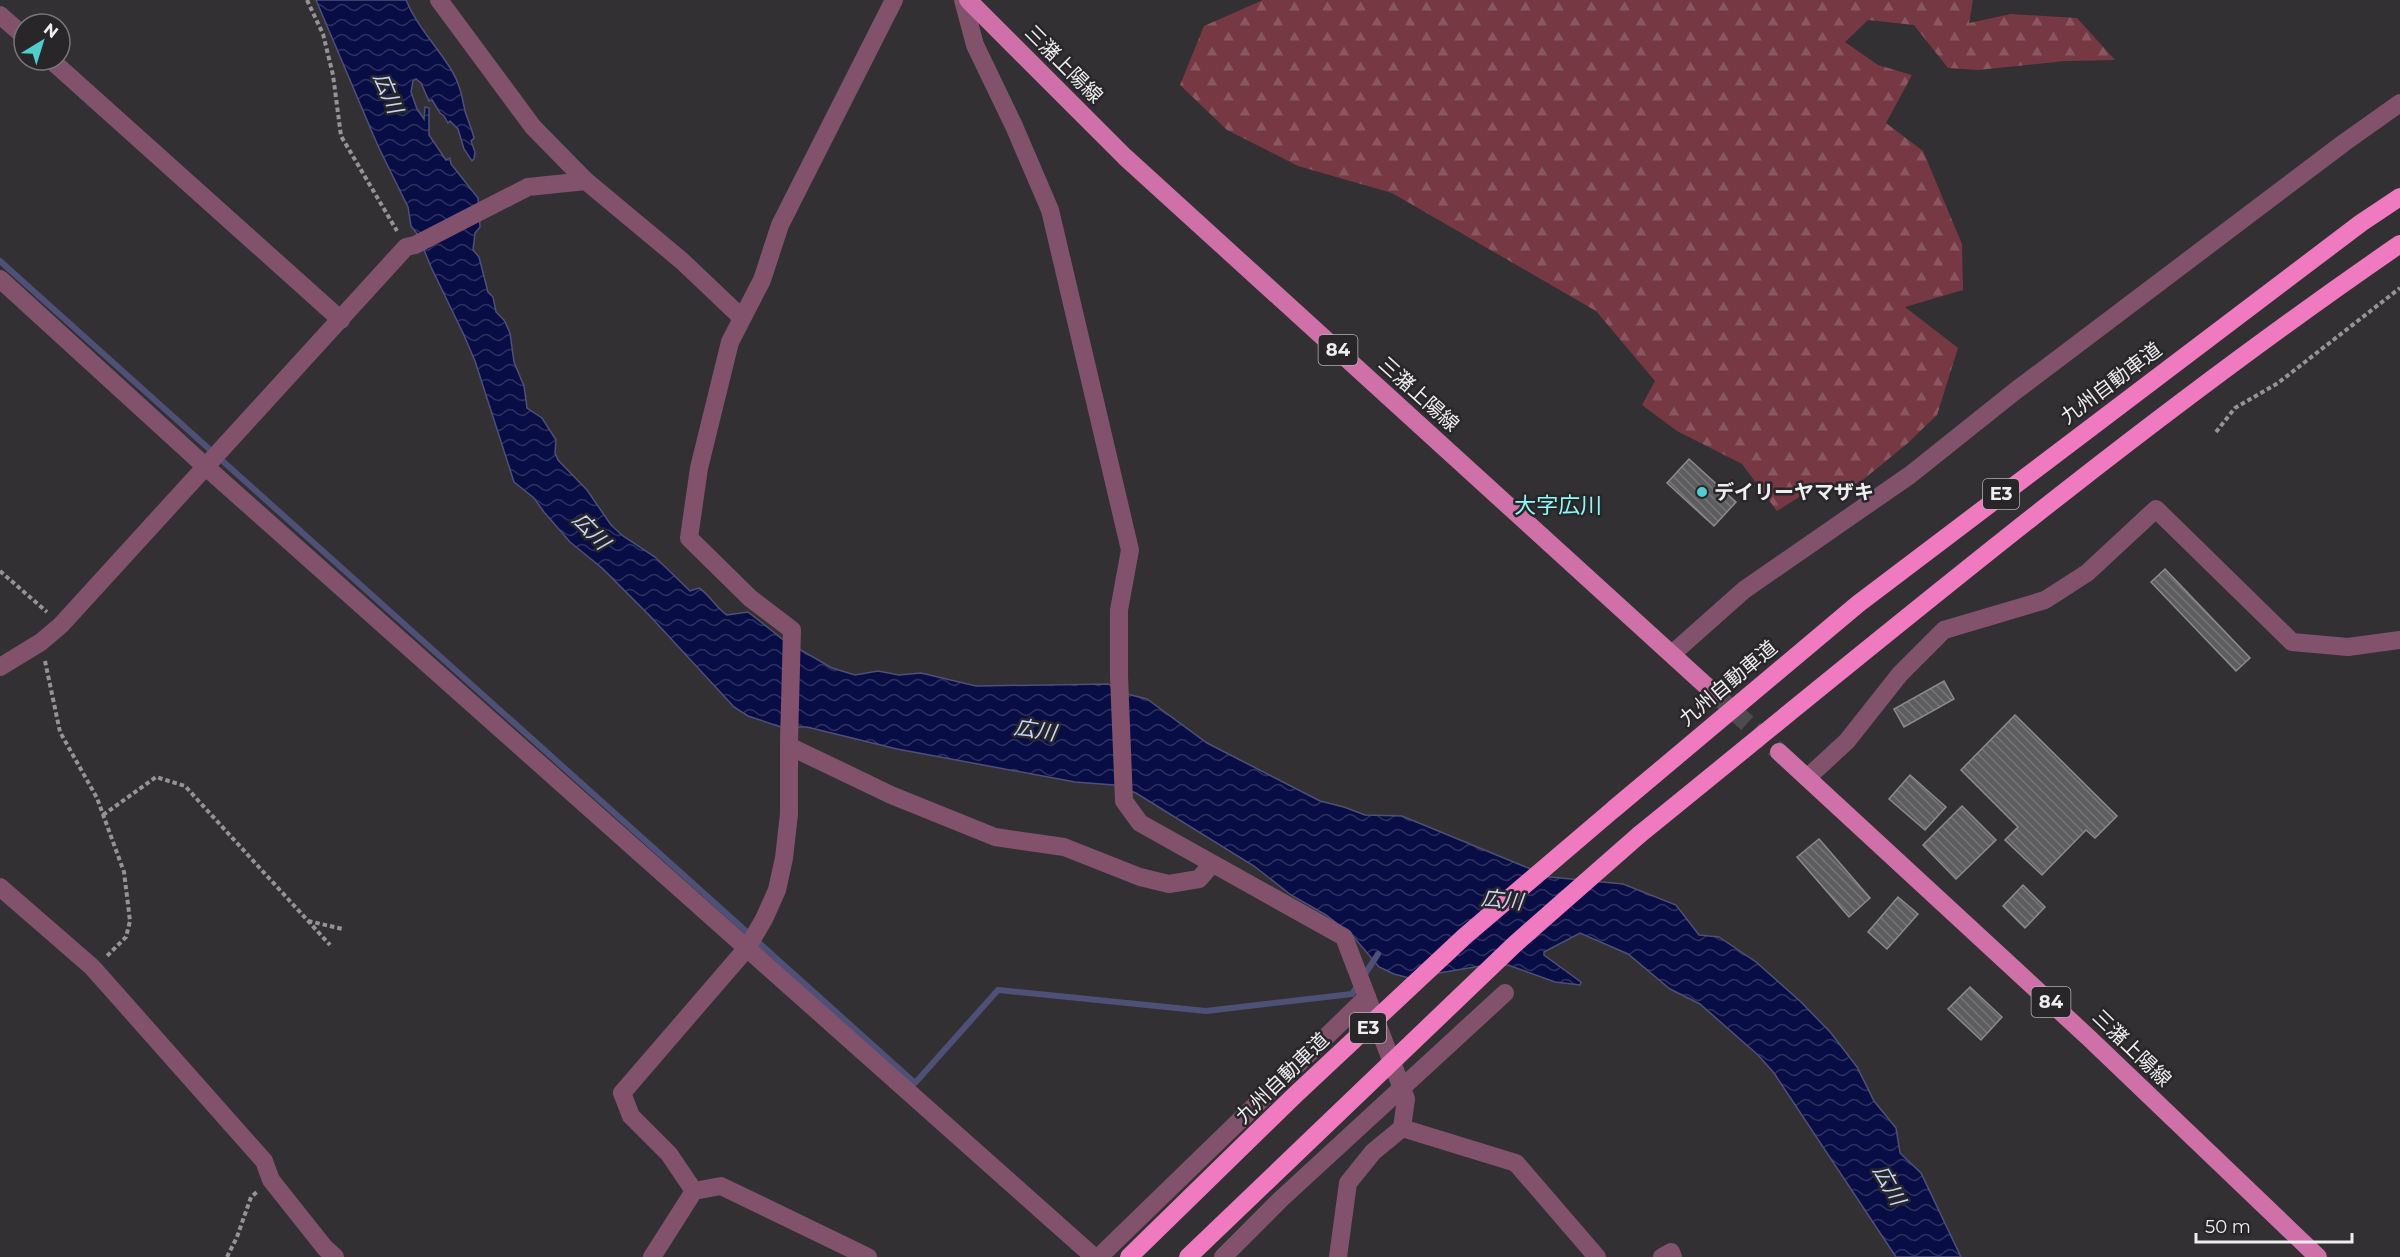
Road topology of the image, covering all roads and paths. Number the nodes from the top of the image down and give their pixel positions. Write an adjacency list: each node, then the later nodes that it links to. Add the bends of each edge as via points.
1 (307, 0): 13 (path, via 323,34 341,136)
2 (439, 0): 10 (street, via 533,127)
3 (894, 0): 16 (street, via 780,225 762,280)
4 (963, 0): 31 (street, via 975,45 1050,210 1130,550 1119,610 1124,801 1140,823)
5 (968, 0): 24 (main road, 三潴上陽線 / 84, via 1125,157)
6 (0, 15): 7 (street)
7 (12, 26)
8 (64, 72): 17 (street)
9 (2400, 103): 24 (street, via 2014,392 1910,475 1744,590)
10 (586, 181): 13 (street, via 528,187); 16 (street, via 682,261)
11 (2400, 197): 50 (highway, 九州自動車道 / E3, bridge, via 1858,604 1465,936)
12 (2400, 244): 51 (highway, E3, bridge, via 2290,320 2094,468 1639,835 1515,944)
13 (411, 246): 17 (street)
14 (0, 279): 19 (street)
15 (2400, 288): 18 (path, via 2278,383 2235,408)
16 (741, 317): 27 (street, via 730,342 699,468 688,538 750,598 792,630)
17 (341, 320): 19 (street)
18 (2216, 432)
19 (213, 458): 21 (street); 36 (street)
20 (0, 571): 21 (path)
21 (61, 625): 23 (street)
22 (2400, 640): 29 (street, via 2348,647 2292,642 2156,509 2087,573 2045,600 1944,630 1900,674 1847,741)
23 (41, 642): 25 (street); 30 (path, via 60,732)
24 (1672, 654): 26 (main road, 三潴上陽線 / 84)
25 (0, 666)
26 (1714, 693)
27 (789, 743): 31 (street, via 891,795 995,837 1064,847 1140,877 1169,884 1199,879); 36 (street, via 789,814 784,858 777,890)
28 (1779, 752): 29 (main road, 三潴上陽線 / 84)
29 (1807, 777): 57 (main road, 三潴上陽線 / 84)
30 (103, 815): 33 (path, via 156,777 184,786); 37 (path, via 124,872 130,921 126,937)
31 (1212, 864): 39 (street, via 1344,937)
32 (0, 887): 37 (street)
33 (308, 921): 34 (path); 35 (path)
34 (343, 928)
35 (330, 945)
36 (747, 948): 43 (street, via 622,1093 631,1116 669,1154); 48 (street)
37 (92, 967): 42 (street, via 264,1161)
38 (1505, 993): 40 (street)
39 (1367, 996): 40 (street); 49 (street)
40 (1402, 1087): 41 (street, via 1406,1099); 52 (street)
41 (1402, 1128): 53 (street, via 1373,1152 1348,1183); 54 (street, via 1516,1163)
42 (272, 1180): 44 (path, via 251,1197); 45 (street)
43 (694, 1191): 46 (street); 47 (street, via 721,1186)
44 (226, 1257)
45 (335, 1257)
46 (652, 1257)
47 (868, 1257)
48 (1094, 1257)
49 (1099, 1257)
50 (1129, 1257)
51 (1188, 1257)
52 (1223, 1257)
53 (1338, 1257)
54 (1597, 1257)
55 (1662, 1257): 56 (street, via 1671,1252)
56 (1674, 1257)
57 (2318, 1257)

